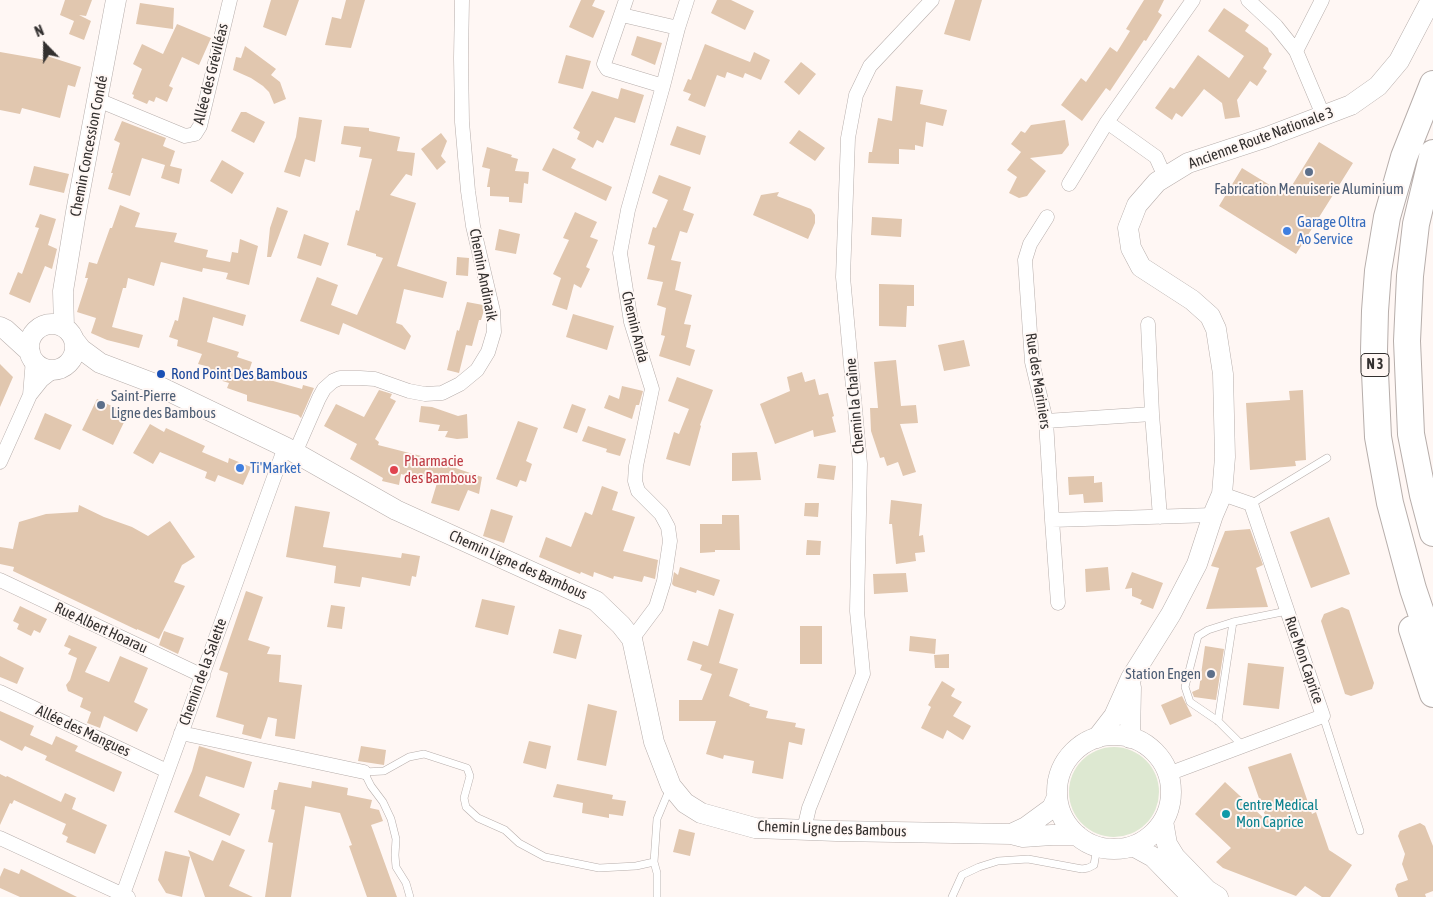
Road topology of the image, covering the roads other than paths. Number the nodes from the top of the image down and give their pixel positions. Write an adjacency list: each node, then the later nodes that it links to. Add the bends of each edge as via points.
1 (116, 0): 16 (main road, Chemin Concession Condé)
2 (230, 0): 16 (street, Allée des Gréviléas, via 200,126 195,134 185,136)
3 (462, 0): 34 (street, Chemin Andinaik, via 462,122 472,217 493,311 494,332 488,352 477,370 442,393 409,391 368,378 348,377 333,381 324,389)
4 (626, 0): 11 (street)
5 (687, 0): 12 (street, Chemin Anda)
6 (932, 0): 66 (street, Chemin la Chaîne, via 870,66 856,95 848,138 843,277 860,464 856,611 863,674 809,808)
7 (1193, 0): 18 (street)
8 (1248, 0): 13 (street, via 1276,26)
9 (1322, 0): 13 (street)
10 (1431, 0): 17 (main road, Ancienne Route Nationale 3, via 1399,61 1378,86 1351,104)
11 (622, 15): 12 (street); 15 (street, via 604,64 607,69)
12 (678, 28): 15 (street, Chemin Anda)
13 (1296, 51): 17 (street)
14 (1433, 84): 33 (highway, N 3, via 1404,157 1387,216 1378,271 1374,311)
15 (663, 86): 48 (street, Chemin Anda, via 628,210 620,253 631,322 652,389 635,481 638,491 661,514 668,526 670,540 664,581 656,607)
16 (98, 100): 26 (main road, Chemin Concession Condé)
17 (1323, 115): 20 (main road, Ancienne Route Nationale 3, via 1188,163)
18 (1107, 122): 20 (street, via 1156,157); 21 (street)
19 (1433, 153): 23 (highway, N 3, via 1416,224)
20 (1165, 177): 38 (main road, Ancienne Route Nationale 3, via 1137,205 1128,228 1131,248 1141,266 1192,300 1210,316 1216,329 1223,374 1225,457)
21 (1069, 184)
22 (1047, 217): 32 (street, Rue des Mariniers, via 1030,244 1025,260 1032,362)
23 (1410, 276): 37 (highway, N 3, via 1419,327 1424,436); 43 (highway, N 3, via 1406,341 1411,434)
24 (1148, 324): 31 (street)
25 (3, 328): 26 (main road); 27 (main road)
26 (56, 330): 27 (main road, via 30,339); 28 (main road, Chemin Ligne des Bambous); 29 (main road, via 75,348 73,356)
27 (32, 356): 29 (main road, via 42,368); 30 (street)
28 (100, 363): 29 (main road, Chemin Ligne des Bambous, via 78,362); 34 (main road, Chemin Ligne des Bambous, via 150,382)
29 (60, 368): 30 (street, via 42,380)
30 (30, 395): 36 (street)
31 (1152, 414): 32 (street); 41 (street)
32 (1046, 421): 42 (street, Rue des Mariniers)
33 (1378, 437): 49 (highway, N 3, via 1413,589); 53 (highway, N 3, via 1385,522 1394,566)
34 (290, 450): 48 (main road, Chemin Ligne des Bambous, via 396,510 596,601); 50 (street, Chemin de la Salette)
35 (1327, 458): 39 (lane)
36 (0, 462)
37 (1433, 476)
38 (1222, 494): 39 (street); 40 (main road, Ancienne Route Nationale 3)
39 (1251, 504): 46 (street, Rue Mon Caprice)
40 (1213, 515): 41 (street); 51 (main road, Ancienne Route Nationale 3, via 1197,564 1171,614)
41 (1160, 516): 42 (street)
42 (1052, 520): 45 (street, Rue des Mariniers)
43 (1433, 533)
44 (0, 580): 50 (street, Rue Albert Hoarau)
45 (1058, 603)
46 (1288, 611): 47 (lane); 54 (street, Rue Mon Caprice)
47 (1233, 622): 55 (lane); 55 (lane, via 1198,636 1185,687 1190,702)
48 (632, 639): 63 (main road, Chemin Ligne des Bambous, via 654,742)
49 (1433, 648)
50 (203, 676): 56 (street, Chemin de la Salette)
51 (1131, 678): 57 (main road, Ancienne Route Nationale 3, via 1114,716); 58 (main road)
52 (0, 692): 60 (street, Allée des Mangues)
53 (1433, 694)
54 (1323, 716): 59 (street, Rue Mon Caprice); 67 (lane)
55 (1218, 721): 59 (lane)
56 (181, 733): 60 (street, Chemin de la Salette); 61 (street)
57 (1097, 738): 58 (main road); 64 (main road, via 1083,745 1063,767)
58 (1130, 738): 62 (main road, via 1146,745 1160,758)
59 (1243, 746): 62 (street, Rue Mon Caprice)
60 (167, 771): 74 (street, Chemin de la Salette)
61 (364, 772): 73 (lane, via 384,771 408,757 424,754 467,768 470,776 464,798 466,807 478,818 505,830 519,843 545,857 599,868); 75 (lane, via 391,819 396,839 396,867)
62 (1168, 774): 65 (main road, via 1170,806)
63 (670, 786): 66 (main road, Chemin Ligne des Bambous, via 701,813 755,828); 73 (lane, via 658,819)
64 (1057, 797): 68 (main road, via 1052,808); 69 (main road, via 1067,825)
65 (1163, 821): 71 (main road, via 1155,832); 79 (main road, via 1167,844 1175,856 1207,890)
66 (804, 829): 68 (main road, Chemin Ligne des Bambous)
67 (1360, 831)
68 (1011, 834): 69 (main road, Chemin Ligne des Bambous, via 1023,837)
69 (1077, 836): 72 (main road)
70 (0, 838): 74 (street)
71 (1133, 846): 72 (main road); 78 (main road, via 1153,857)
72 (1098, 847): 77 (lane, via 1094,865 1088,868 1028,860 998,861 979,867 962,875)
73 (654, 862): 76 (lane)
74 (124, 896)
75 (410, 897)
76 (657, 897)
77 (952, 897)
78 (1192, 897)
79 (1218, 897)

